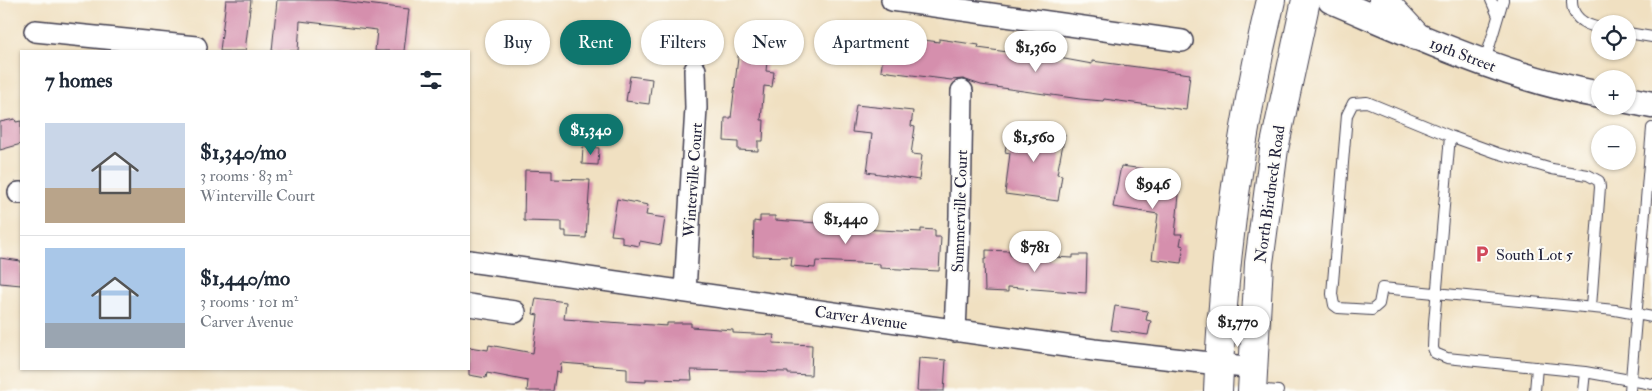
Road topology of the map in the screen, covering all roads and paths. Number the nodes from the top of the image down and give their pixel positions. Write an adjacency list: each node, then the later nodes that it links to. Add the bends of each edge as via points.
1 (892, 0): 9 (street)
2 (1271, 0): 37 (main road, North Birdneck Road, via 1252,76 1234,183)
3 (1306, 0): 41 (main road, North Birdneck Road, via 1274,149 1259,263)
4 (1331, 0): 14 (street, 19th Street)
5 (1383, 0): 14 (main road)
6 (1491, 0): 10 (lane)
7 (1503, 0): 10 (lane)
8 (1572, 0): 11 (lane, via 1576,16)
9 (989, 7): 16 (street)
10 (1498, 16): 19 (lane)
11 (1591, 25)
12 (35, 31): 17 (street)
13 (1636, 34): 15 (lane)
14 (1416, 36): 19 (street, 19th Street)
15 (1652, 37)
16 (1182, 41)
17 (115, 45): 18 (street)
18 (196, 47)
19 (1485, 63): 22 (street, 19th Street)
20 (695, 70): 29 (street, Winterville Court, via 696,108)
21 (962, 91): 36 (street, Summerville Court)
22 (1591, 93)
23 (1636, 102): 24 (street)
24 (1652, 105)
25 (1652, 128): 27 (lane)
26 (1450, 136): 30 (lane); 30 (lane, via 1367,102 1353,103 1347,115 1332,294 1334,305 1344,310 1372,310 1379,304 1382,288); 32 (lane, via 1552,169 1588,175 1599,181)
27 (1650, 187): 34 (lane)
28 (470, 261): 29 (street, Carver Avenue)
29 (685, 291): 36 (street, Carver Avenue)
30 (1436, 292): 32 (lane); 38 (lane, via 1435,353 1447,358)
31 (470, 306): 33 (street)
32 (1591, 307): 34 (lane)
33 (515, 312)
34 (1636, 314): 35 (lane); 42 (lane)
35 (1652, 317)
36 (954, 331): 37 (street, Carver Avenue)
37 (1219, 364): 41 (street, Carver Avenue); 43 (main road, North Birdneck Road)
38 (1537, 367): 39 (lane); 44 (lane)
39 (1585, 372): 42 (lane); 45 (lane)
40 (1652, 384): 42 (lane)
41 (1259, 385)
42 (1630, 386)
43 (1218, 391)
44 (1535, 391)
45 (1583, 391)

